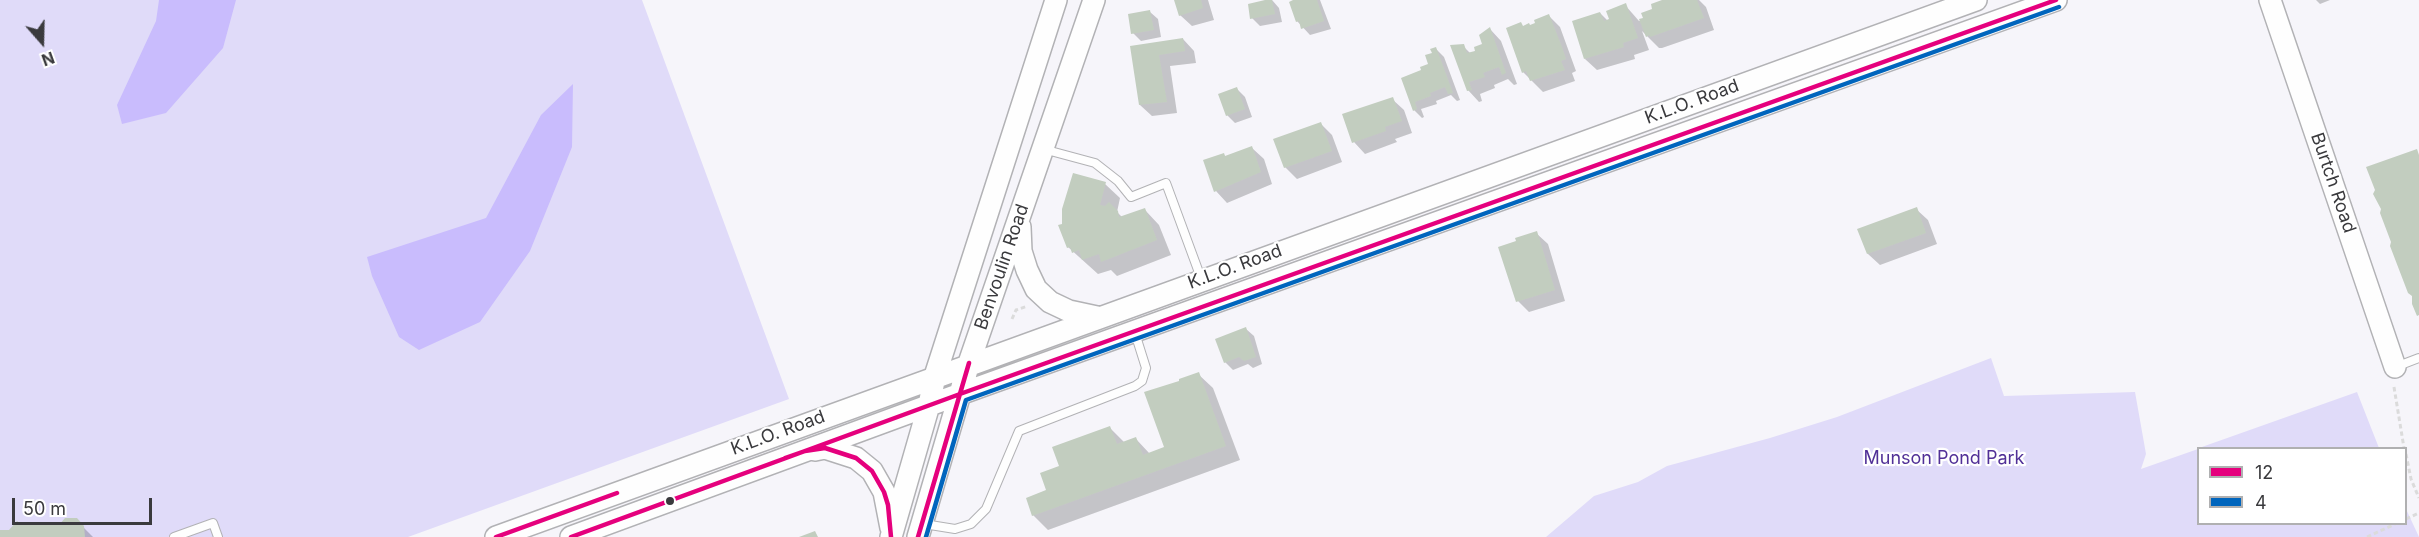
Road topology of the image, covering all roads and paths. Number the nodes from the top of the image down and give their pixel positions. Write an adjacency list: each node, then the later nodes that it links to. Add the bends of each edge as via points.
1 (1056, 0): 16 (main road, Benvoulin Road)
2 (1094, 0): 6 (main road, Benvoulin Road)
3 (1976, 0): 8 (main road, K.L.O. Road)
4 (2056, 0): 12 (main road, K.L.O. Road)
5 (2270, 0): 15 (main road, Burtch Road)
6 (1043, 149): 7 (main road, Benvoulin Road); 8 (lane, via 1095,164 1118,181 1131,197 1166,183)
7 (1019, 217): 10 (main road, via 1021,251 1036,289 1050,302 1069,311); 14 (main road, Benvoulin Road)
8 (1201, 280): 10 (main road, K.L.O. Road)
9 (1032, 304): 11 (path, via 1016,310)
10 (1098, 317): 14 (main road, K.L.O. Road)
11 (1011, 319)
12 (1135, 331): 17 (main road, K.L.O. Road); 24 (lane, via 1146,368 1142,381 1019,431 986,509 971,524 955,530)
13 (2419, 358): 15 (lane)
14 (969, 363): 16 (main road, K.L.O. Road); 17 (main road, Benvoulin Road)
15 (2395, 367): 19 (path, via 2394,389)
16 (936, 376): 18 (main road, Benvoulin Road); 28 (main road, K.L.O. Road)
17 (960, 394): 18 (main road, K.L.O. Road); 24 (main road, Benvoulin Road)
18 (929, 405): 20 (main road, K.L.O. Road); 25 (main road, Benvoulin Road)
19 (2404, 447)
20 (806, 451): 25 (main road, via 825,448 841,452 872,471 888,505); 29 (main road, K.L.O. Road)
21 (2407, 459): 22 (path)
22 (2419, 498)
23 (2393, 525): 30 (path)
24 (920, 530)
25 (891, 536)
26 (174, 537): 27 (lane, via 213,523)
27 (218, 537)
28 (496, 537)
29 (571, 537)
30 (2367, 537)

